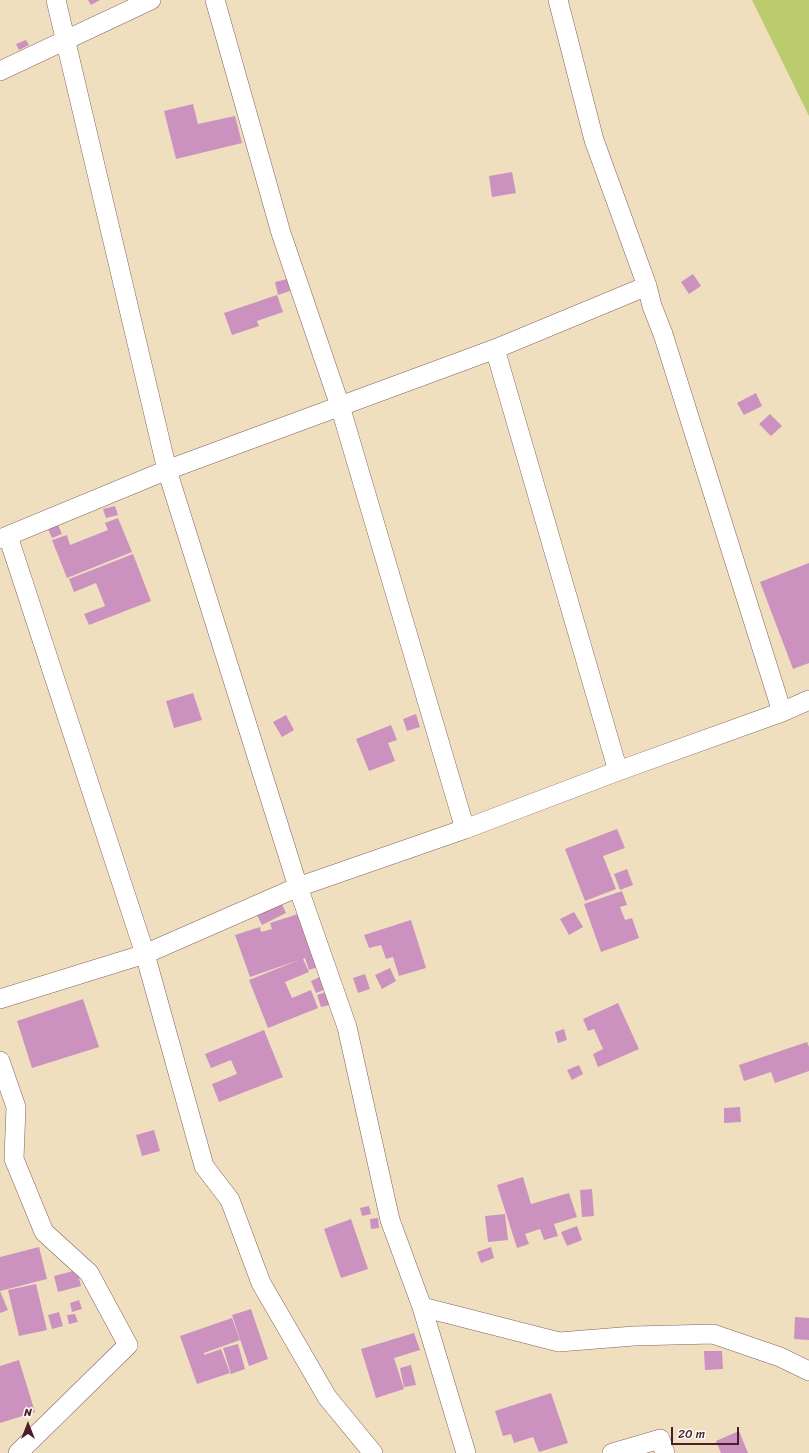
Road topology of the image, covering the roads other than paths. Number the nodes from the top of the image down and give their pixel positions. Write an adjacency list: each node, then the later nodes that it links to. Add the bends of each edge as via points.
1 (56, 0): 5 (street)
2 (151, 0): 5 (street)
3 (215, 0): 9 (street, via 281,234)
4 (558, 0): 7 (street, via 594,140)
5 (65, 41): 6 (street); 10 (street)
6 (0, 71)
7 (647, 286): 8 (street); 13 (street)
8 (495, 349): 9 (street); 14 (street)
9 (340, 406): 10 (street); 15 (street)
10 (167, 470): 11 (street); 16 (street)
11 (4, 537): 17 (street)
12 (809, 700): 13 (street)
13 (782, 712): 14 (street)
14 (618, 771): 15 (street)
15 (465, 829): 16 (street)
16 (298, 887): 17 (street); 20 (street, via 347,1027 390,1220)
17 (145, 954): 18 (street); 23 (street, via 204,1166 230,1200 261,1283 328,1397)
18 (0, 999)
19 (0, 1061): 22 (street, via 16,1107 14,1159 44,1232 89,1273 128,1345)
20 (422, 1307): 21 (street, via 559,1342 634,1336 713,1334); 24 (street)
21 (809, 1370)
22 (18, 1453)
23 (373, 1453)
24 (466, 1453)
25 (612, 1453): 26 (street, via 660,1438)
26 (665, 1453)

